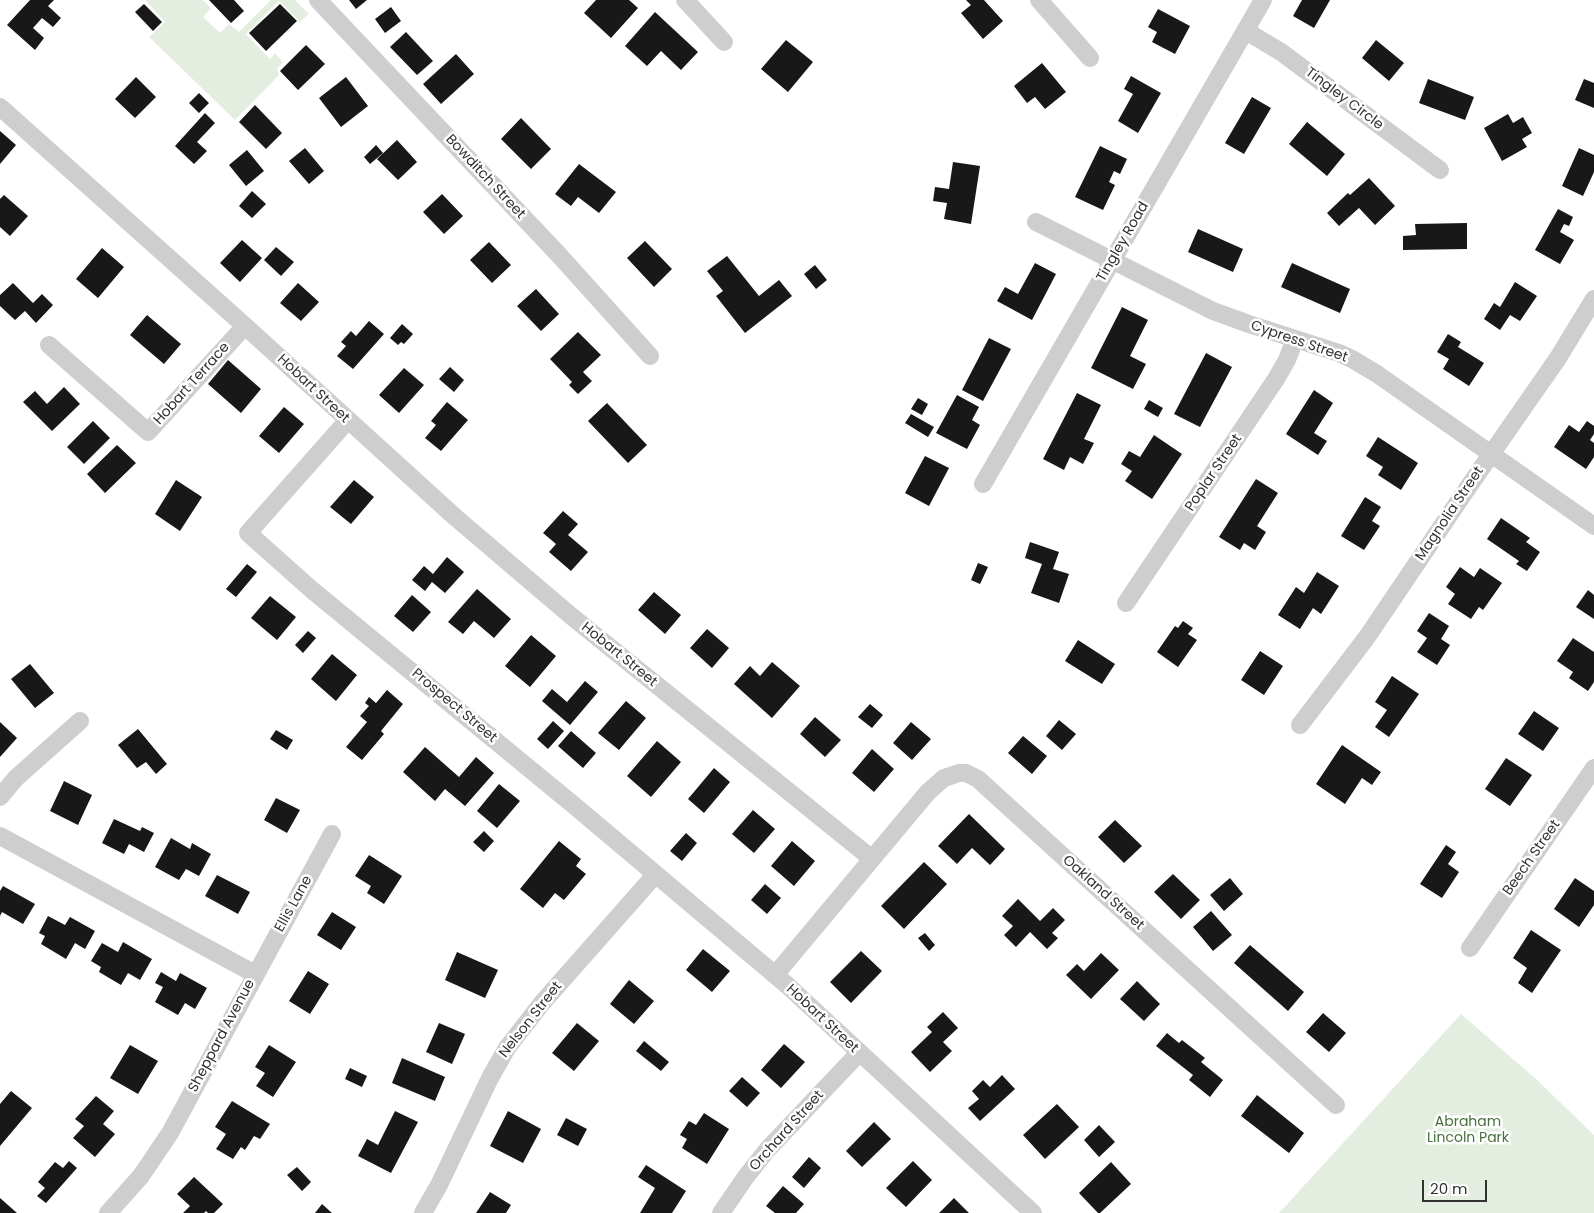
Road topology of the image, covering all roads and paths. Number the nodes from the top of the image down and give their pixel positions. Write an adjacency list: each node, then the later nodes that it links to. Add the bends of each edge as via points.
1 (318, 0): 16 (street, Bowditch Street)
2 (685, 0): 6 (street)
3 (1039, 0): 7 (street)
4 (1263, 0): 5 (street, Tingley Road)
5 (1246, 31): 9 (street, Tingley Circle, via 1281,52); 11 (street, Tingley Road)
6 (724, 42)
7 (1090, 58)
8 (0, 107): 13 (street, Hobart Street)
9 (1440, 170)
10 (1036, 222): 11 (street, Cypress Street)
11 (1112, 260): 14 (street, Cypress Street, via 1213,311); 19 (street, Tingley Road)
12 (1594, 299): 18 (street, Magnolia Street, via 1562,352)
13 (245, 326): 15 (street, Hobart Terrace, via 148,432); 17 (street, Hobart Street)
14 (1294, 339): 18 (street, Cypress Street, via 1352,359); 21 (street, Poplar Street, via 1279,374)
15 (49, 345)
16 (650, 356)
17 (348, 420): 28 (street, Hobart Street, via 454,517 570,615); 29 (street, Prospect Street, via 248,533)
18 (1491, 454): 20 (street, Cypress Street); 23 (street, Magnolia Street, via 1356,652)
19 (983, 484)
20 (1594, 526)
21 (1126, 604)
22 (80, 720): 25 (street, via 16,778)
23 (1300, 726)
24 (1594, 768): 30 (street, Beech Street)
25 (0, 797)
26 (332, 834): 31 (street, Ellis Lane)
27 (0, 836): 31 (street, Sheppard Avenue)
28 (871, 858): 32 (street, Hobart Street); 34 (street, Oakland Street, via 937,783 959,772 973,775)
29 (655, 875): 32 (street, Prospect Street); 36 (street, Nelson Street, via 511,1041)
30 (1470, 948)
31 (255, 974): 35 (street, Sheppard Avenue, via 161,1148)
32 (775, 975): 33 (street, Hobart Street)
33 (859, 1053): 37 (street, Orchard Street, via 767,1150); 38 (street, Hobart Street)
34 (1336, 1105)
35 (108, 1213)
36 (423, 1213)
37 (721, 1213)
38 (1033, 1213)

